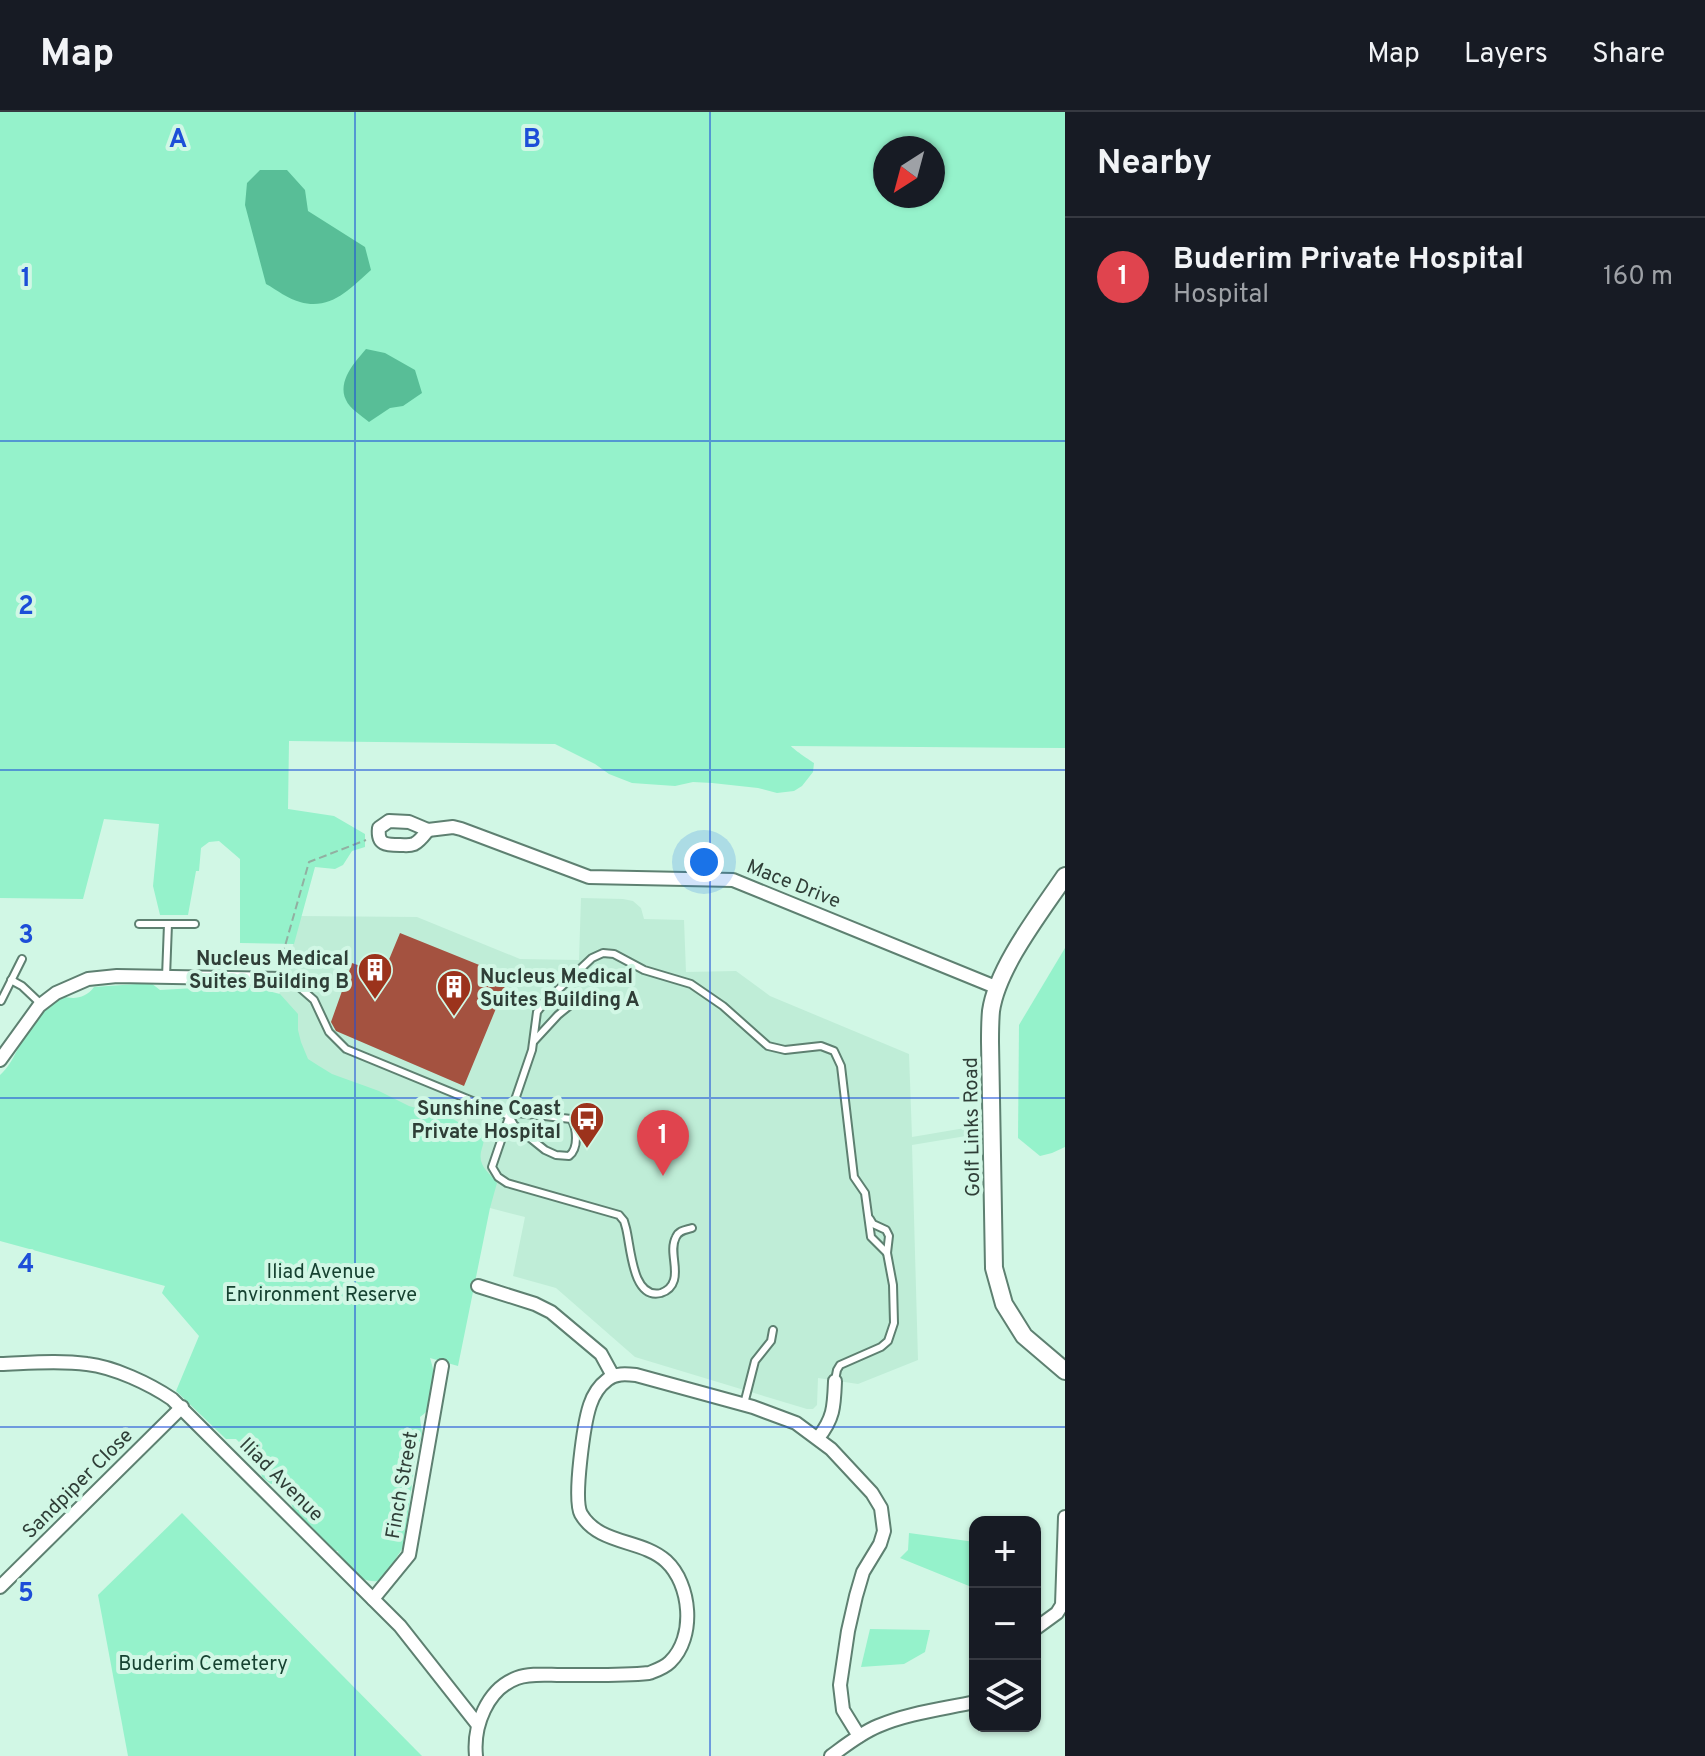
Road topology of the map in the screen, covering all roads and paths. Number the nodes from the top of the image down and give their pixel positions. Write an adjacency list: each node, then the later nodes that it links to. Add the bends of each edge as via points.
1 (428, 830): 2 (street, Mace Drive, via 389,821); 2 (street, Mace Drive, via 409,845 385,845); 11 (street, Mace Drive, via 461,829 589,877 733,880)
2 (378, 835): 9 (path, via 309,862)
3 (1065, 876): 11 (main road, Golf Links Road)
4 (139, 924): 5 (lane)
5 (168, 924): 6 (lane); 8 (lane)
6 (195, 924)
7 (22, 959): 10 (lane)
8 (166, 977): 9 (street); 14 (street, via 88,979)
9 (280, 979): 17 (lane, via 314,1000 329,1032 346,1049)
10 (11, 980): 12 (lane); 14 (lane)
11 (998, 988): 25 (main road, Golf Links Road, via 990,1042 994,1268 1004,1304 1024,1336)
12 (1, 1001)
13 (574, 1002): 15 (lane)
14 (41, 1004): 16 (street)
15 (534, 1041): 17 (lane); 18 (lane, via 540,1007 592,958 608,952 699,989 768,1046 830,1048 840,1060 854,1177 865,1193)
16 (0, 1060)
17 (509, 1116): 17 (lane, via 571,1119 573,1152 551,1153); 19 (lane, via 494,1172 511,1185 619,1215 642,1288 658,1294 670,1288 675,1238)
18 (870, 1219): 20 (lane, via 871,1237); 20 (lane, via 888,1233)
19 (692, 1228)
20 (887, 1253): 27 (lane, via 895,1312 890,1337 881,1347 840,1365)
21 (478, 1286): 26 (street, via 551,1312 601,1354)
22 (773, 1330): 28 (lane, via 755,1361)
23 (0, 1364): 29 (street, Iliad Avenue, via 97,1365 154,1388)
24 (442, 1366): 33 (street, Finch Street, via 409,1555)
25 (1065, 1371)
26 (613, 1376): 28 (street, via 636,1375); 36 (street, via 588,1411 579,1510 600,1531 654,1553 674,1570 685,1595 683,1639 670,1661 649,1673 519,1677 489,1701)
27 (835, 1381): 30 (street, via 833,1413)
28 (744, 1404): 30 (street, via 796,1423)
29 (182, 1407): 32 (street, Sandpiper Close); 33 (street, Iliad Avenue)
30 (818, 1438): 37 (street, via 872,1493 884,1524 859,1583 841,1676 843,1710)
31 (1065, 1517): 34 (street, via 1062,1605)
32 (0, 1587)
33 (373, 1599): 36 (street, Iliad Avenue, via 405,1631)
34 (1041, 1625)
35 (969, 1703): 37 (street, via 899,1718)
36 (478, 1725): 38 (street)
37 (859, 1736): 39 (street)
38 (476, 1756)
39 (831, 1756)

